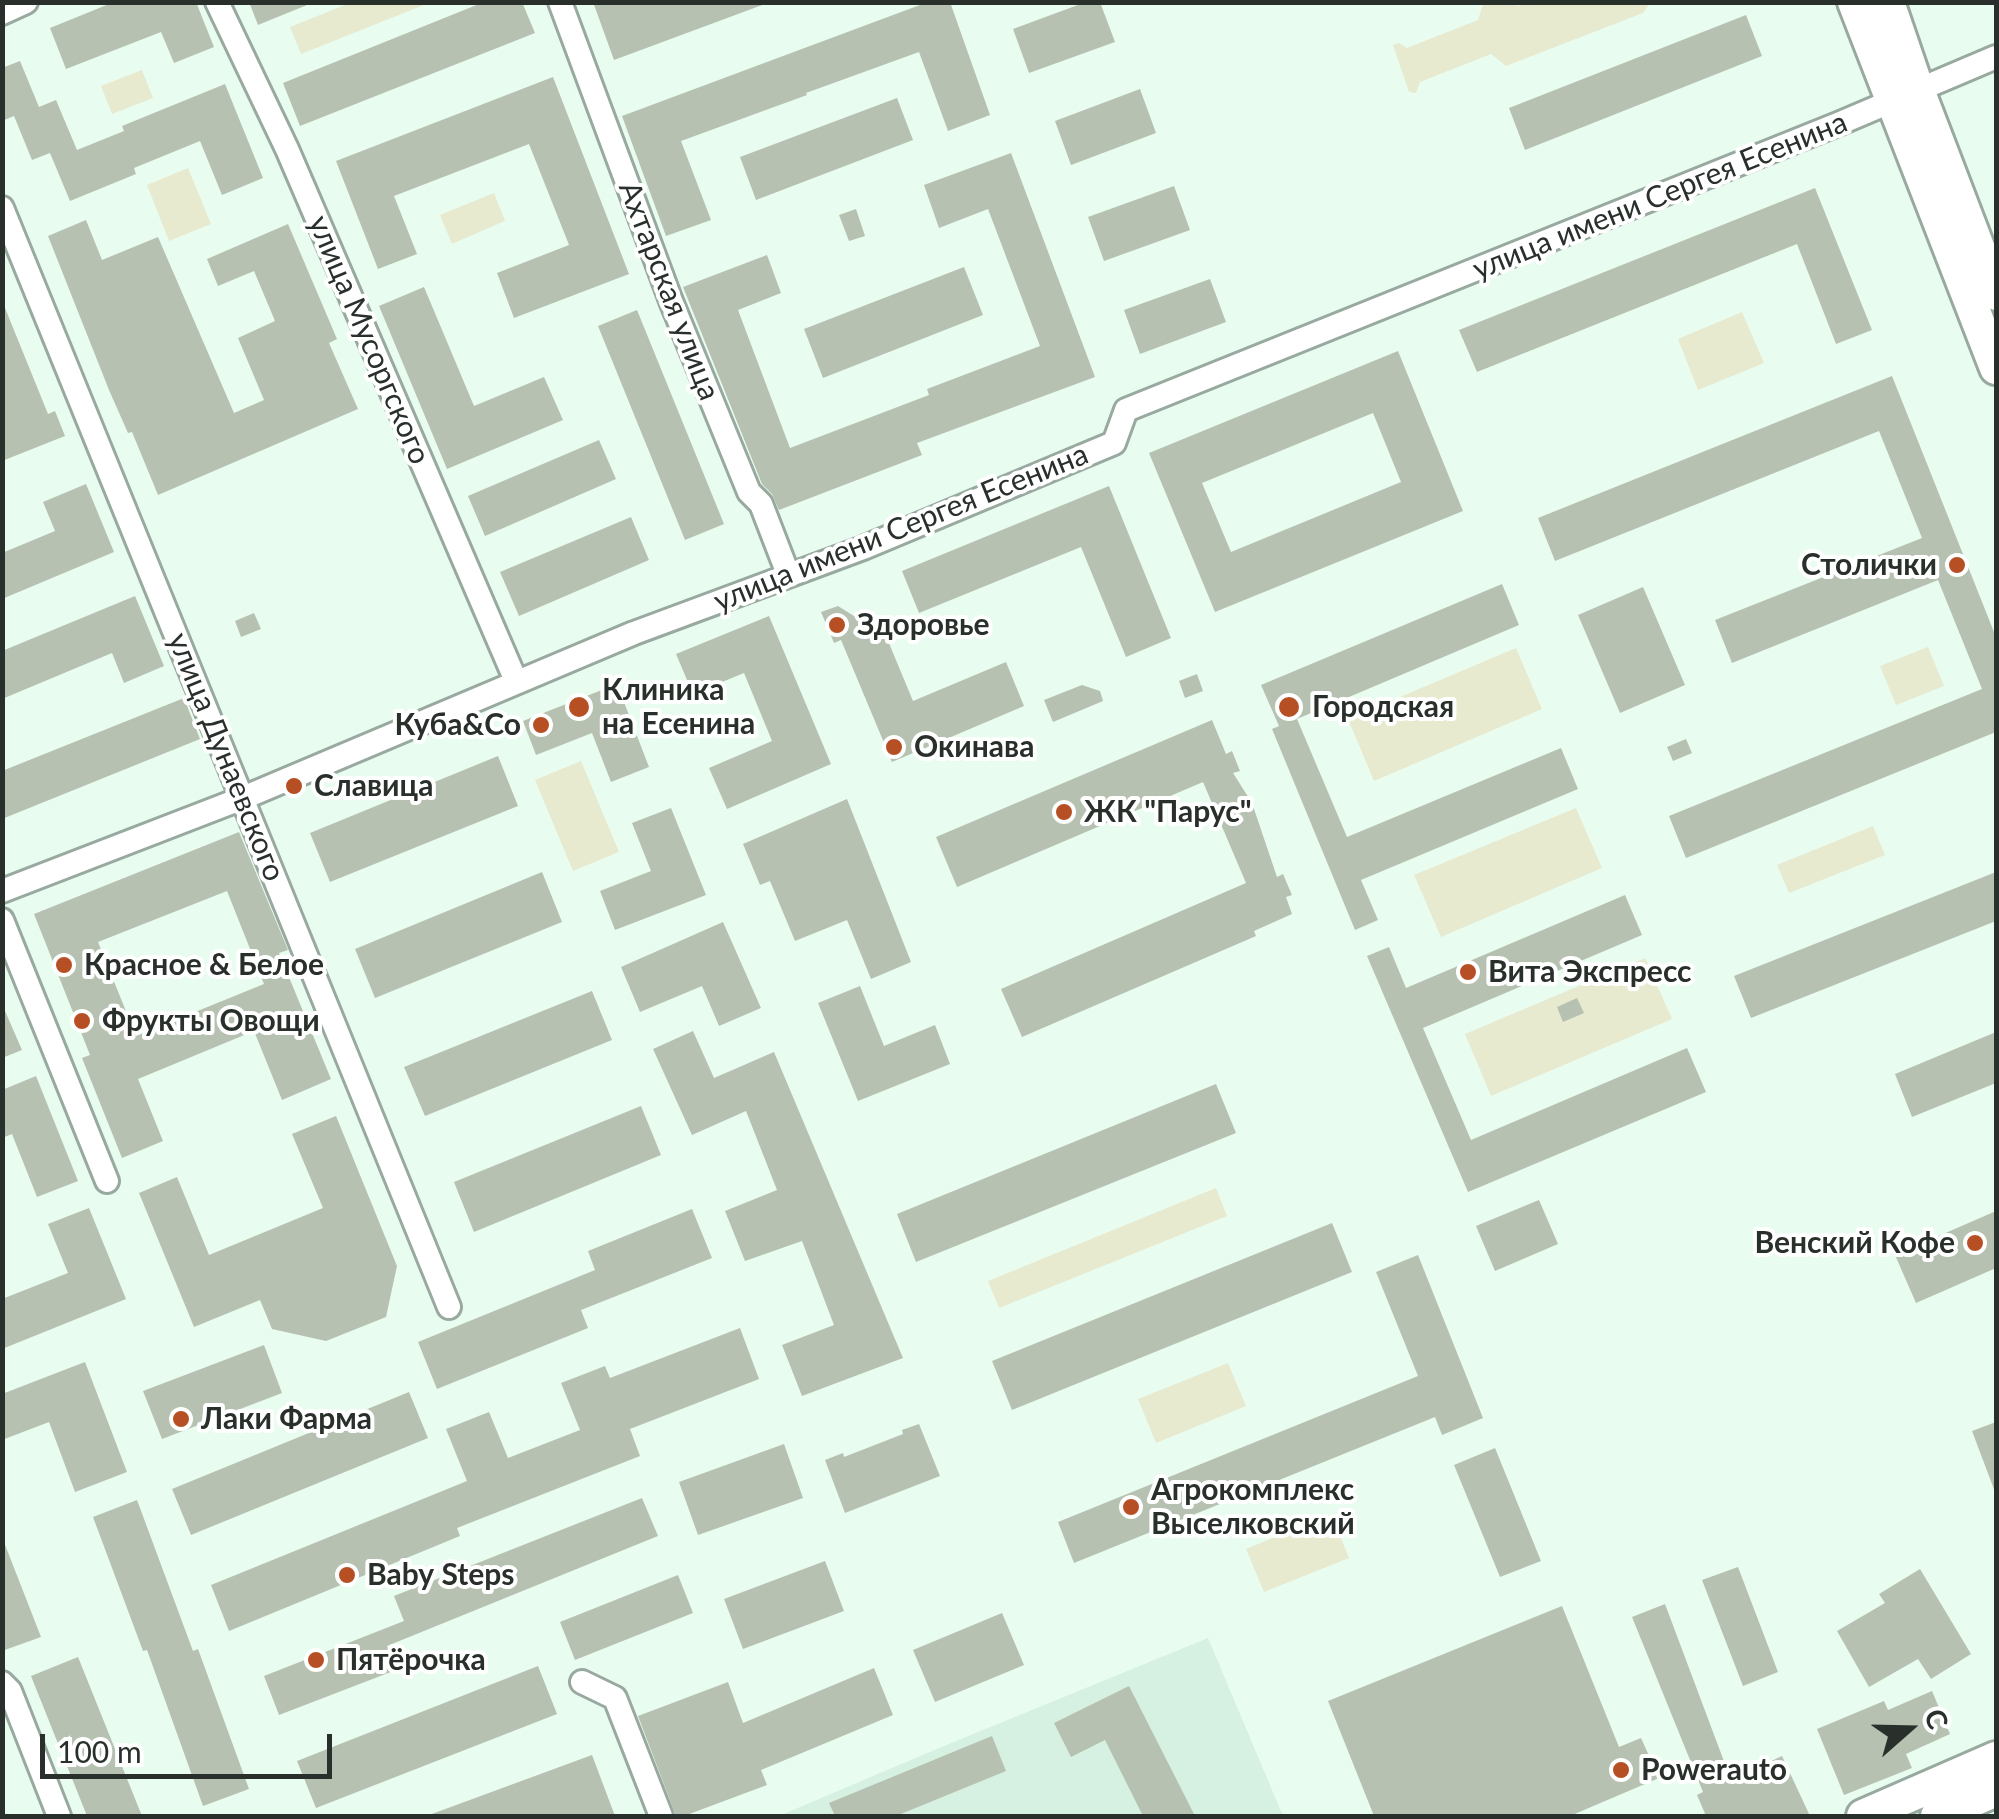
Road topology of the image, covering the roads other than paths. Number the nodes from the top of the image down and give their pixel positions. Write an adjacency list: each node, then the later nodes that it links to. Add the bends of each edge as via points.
1 (26, 2): 6 (street)
2 (217, 2): 13 (street, улица Мусоргского)
3 (560, 2): 12 (street, Ахтарская улица, via 671,301)
4 (1854, 2): 8 (main road)
5 (1888, 2): 8 (main road)
6 (2, 13)
7 (1996, 56): 8 (street, улица имени Сергея Есенина)
8 (1905, 96): 10 (main road); 11 (main road); 12 (street, улица имени Сергея Есенина, via 1126,410 1114,443)
9 (2, 208): 14 (street, улица Дунаевского)
10 (1996, 294)
11 (1996, 368)
12 (788, 574): 13 (street, улица имени Сергея Есенина)
13 (516, 681): 14 (street, улица имени Сергея Есенина)
14 (243, 798): 15 (street, улица имени Сергея Есенина); 18 (street, улица Дунаевского)
15 (2, 891)
16 (2, 920): 17 (street)
17 (107, 1181)
18 (449, 1308)
19 (582, 1682): 24 (street, via 616,1698)
20 (2, 1683): 23 (street)
21 (1996, 1758): 25 (main road)
22 (1996, 1790): 26 (main road)
23 (59, 1816)
24 (660, 1816)
25 (1863, 1816)
26 (1936, 1816)

